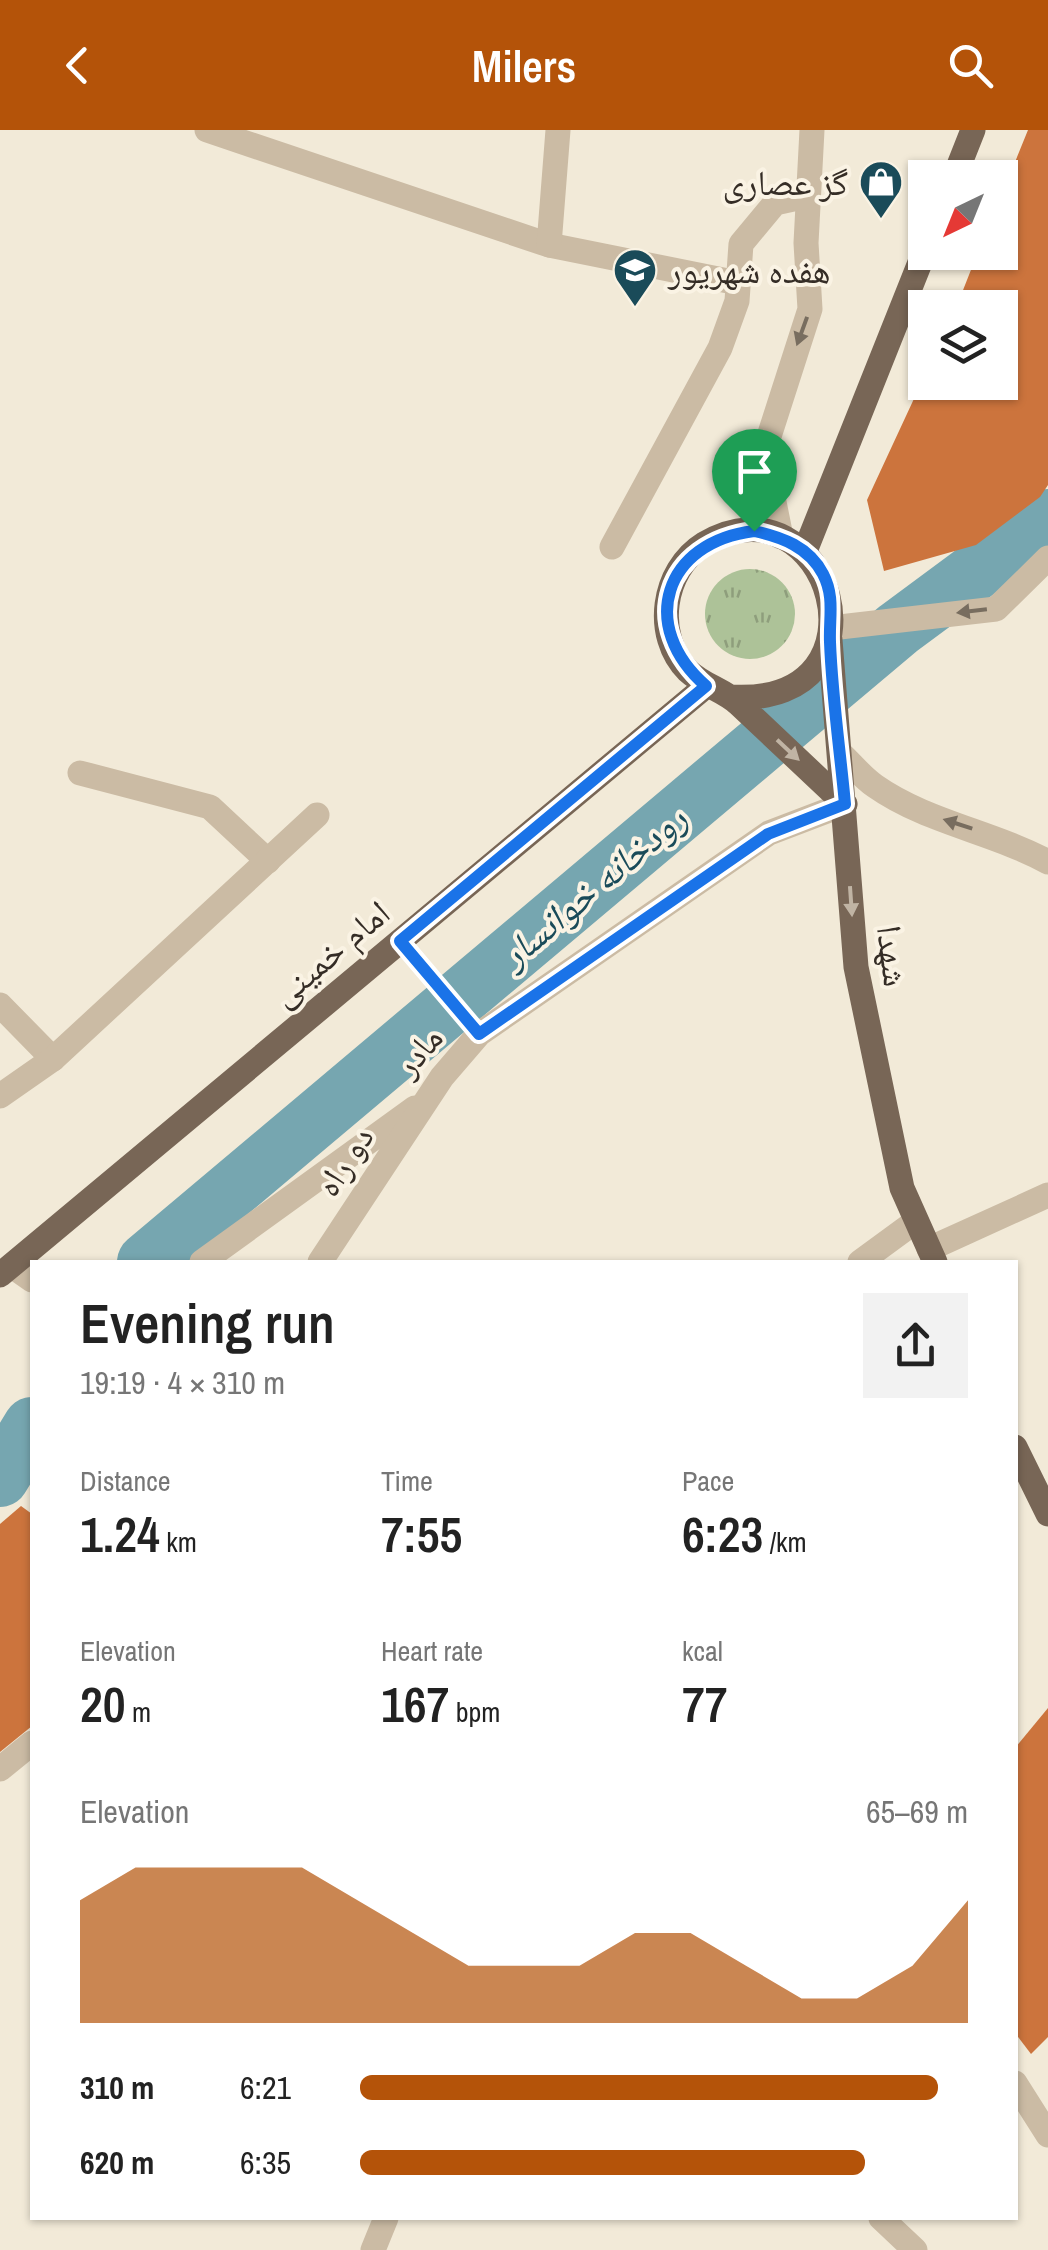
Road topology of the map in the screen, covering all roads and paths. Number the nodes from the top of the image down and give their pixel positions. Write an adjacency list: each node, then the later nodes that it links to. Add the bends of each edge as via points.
1 (207, 130): 7 (street)
2 (558, 130): 7 (street)
3 (812, 130): 6 (street)
4 (973, 130): 5 (main road)
5 (961, 160)
6 (807, 196): 9 (street, via 776,202 741,244); 10 (street, one-way to 10, via 810,309 764,452)
7 (549, 245): 9 (street)
8 (917, 270): 12 (main road)
9 (738, 283): 11 (street, via 720,348)
10 (781, 537): 12 (main road); 15 (main road, via 740,532 702,546 682,565 666,617 671,644)
11 (612, 546)
12 (805, 551): 14 (main road, via 832,598)
13 (1048, 558): 14 (street, one-way to 14, via 996,608)
14 (830, 634): 16 (main road, via 809,675 786,691); 17 (main road, شهدا)
15 (706, 686): 16 (main road); 23 (main road, امام خمینی)
16 (732, 697): 19 (main road, one-way to 19)
17 (840, 753): 19 (main road, شهدا); 22 (street, one-way to 17, via 928,814 874,785)
18 (80, 773): 21 (street, via 210,807)
19 (845, 804): 25 (street, مادر, via 768,834); 30 (main road, شهدا, one-way to 30, via 856,967 902,1188)
20 (317, 815): 21 (street)
21 (268, 861): 26 (street)
22 (1048, 862)
23 (400, 941): 25 (path, bridge); 32 (main road, امام خمینی)
24 (0, 1005): 26 (street)
25 (479, 1034): 28 (street, مادر)
26 (54, 1059): 27 (street)
27 (0, 1096)
28 (427, 1099): 33 (street, مادر); 34 (street, دو راه)
29 (1048, 1195): 31 (street)
30 (916, 1222): 31 (main road, شهدا); 35 (street)
31 (932, 1256)
32 (31, 1260)
33 (205, 1260)
34 (321, 1260)
35 (863, 1260)
36 (1018, 1453): 37 (main road)
37 (1048, 1514)
38 (30, 1745): 39 (street)
39 (0, 1769)
40 (1018, 2088): 41 (street)
41 (1048, 2135)
42 (385, 2220): 44 (street)
43 (883, 2220): 45 (street)
44 (372, 2250)
45 (915, 2250)

